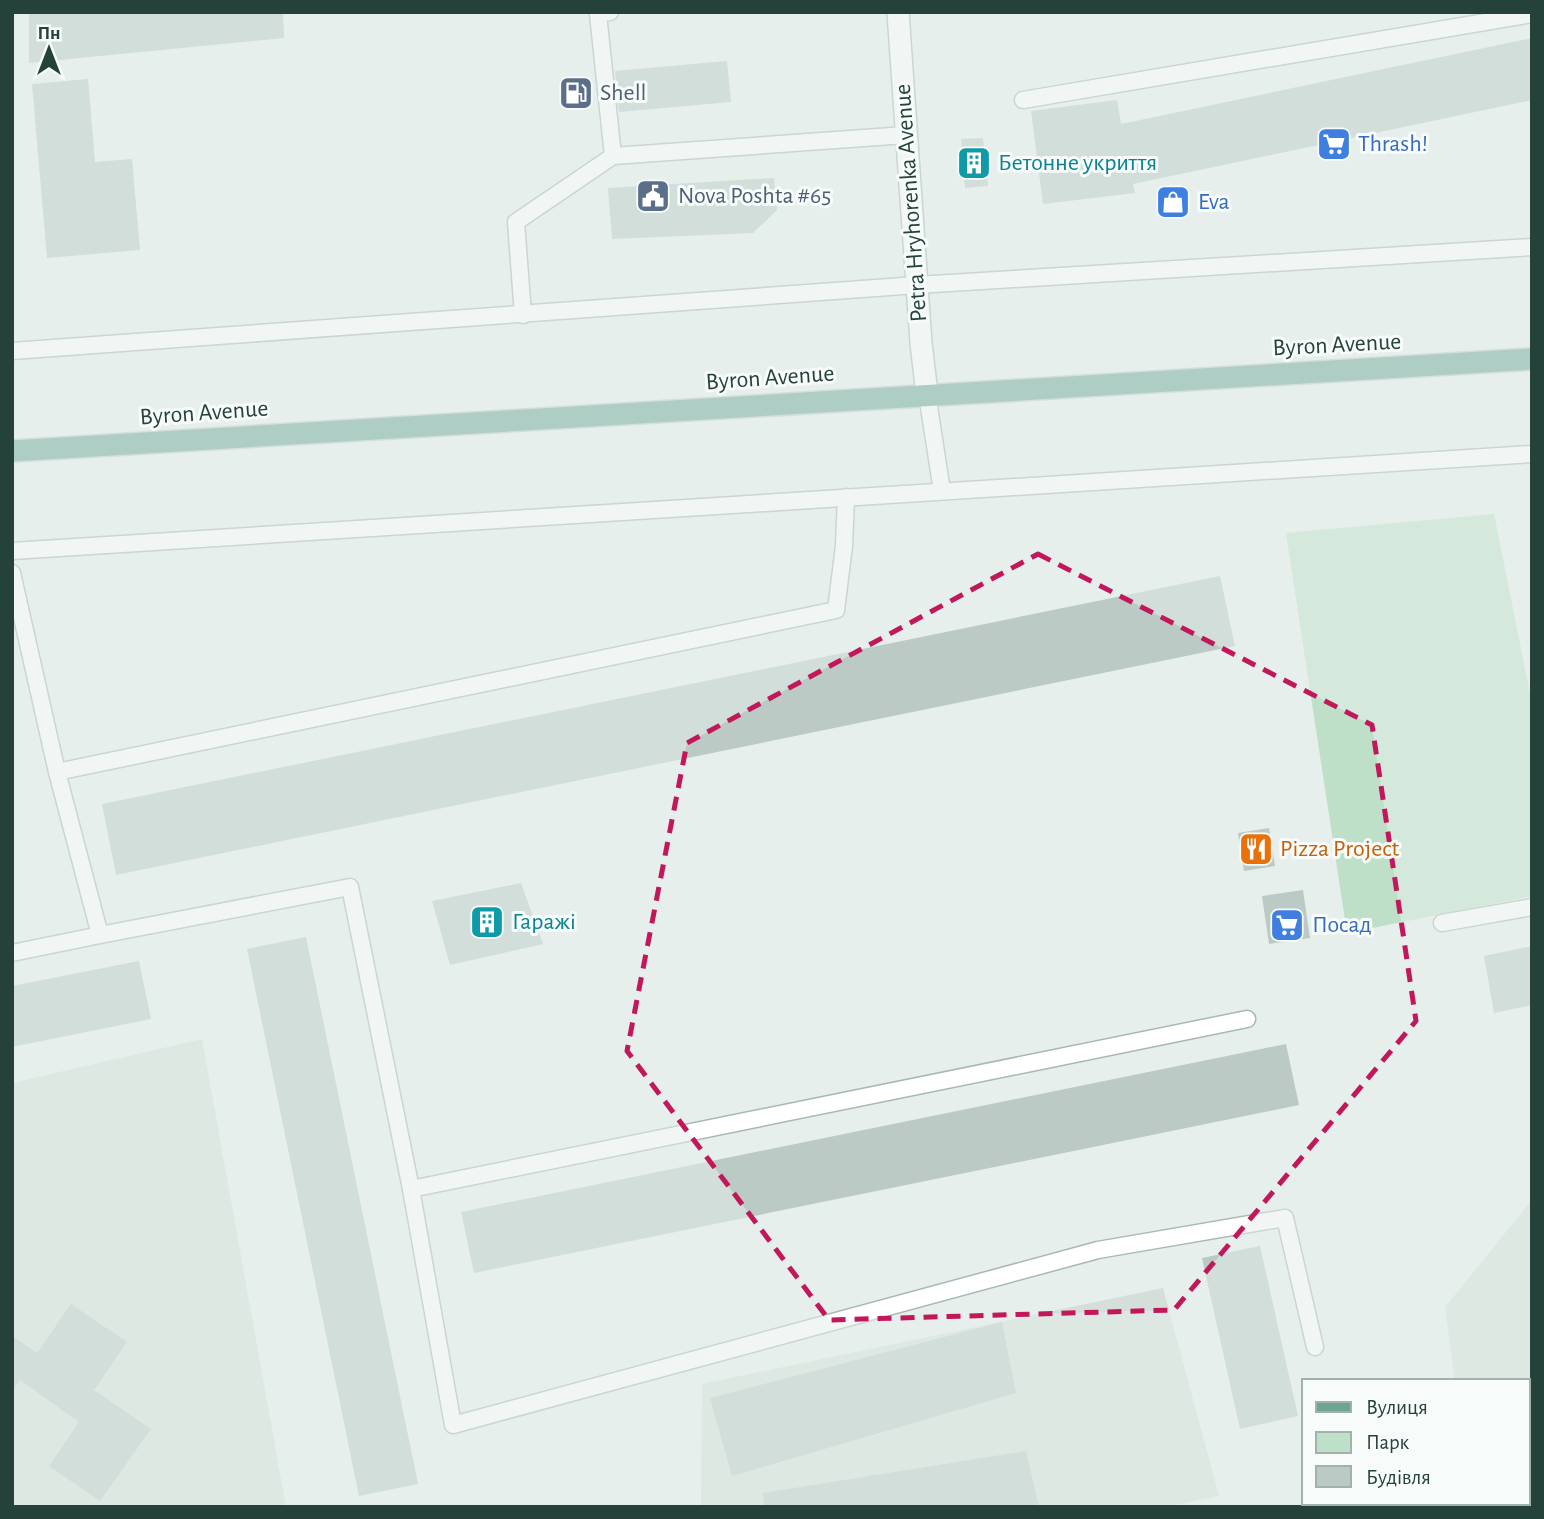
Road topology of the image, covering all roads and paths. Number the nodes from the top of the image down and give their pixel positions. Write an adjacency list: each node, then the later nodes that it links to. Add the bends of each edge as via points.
1 (610, 12): 6 (lane, via 598,14)
2 (898, 12): 5 (main road, Petra Hryhorenka Аvenue)
3 (1532, 14): 4 (lane)
4 (1023, 100)
5 (906, 135): 6 (lane); 8 (main road, Petra Hryhorenka Аvenue)
6 (613, 156): 9 (lane, via 516,222)
7 (1532, 247): 8 (lane)
8 (917, 285): 9 (lane); 12 (main road, Petra Hryhorenka Аvenue)
9 (523, 315): 10 (lane)
10 (12, 351)
11 (1532, 359): 12 (main road, Byron Avenue)
12 (927, 394): 13 (main road, Byron Avenue); 15 (lane)
13 (12, 451)
14 (1532, 454): 15 (lane)
15 (942, 491): 16 (lane)
16 (846, 497): 17 (lane); 19 (lane, via 836,610)
17 (12, 551)
18 (12, 573): 19 (lane)
19 (57, 772): 22 (lane)
20 (1532, 907): 21 (lane)
21 (1442, 923)
22 (100, 935): 23 (lane); 25 (lane, via 350,887)
23 (12, 953)
24 (1247, 1019): 25 (lane)
25 (411, 1189): 26 (lane, via 453,1425 1098,1250 1285,1217)
26 (1315, 1347)

